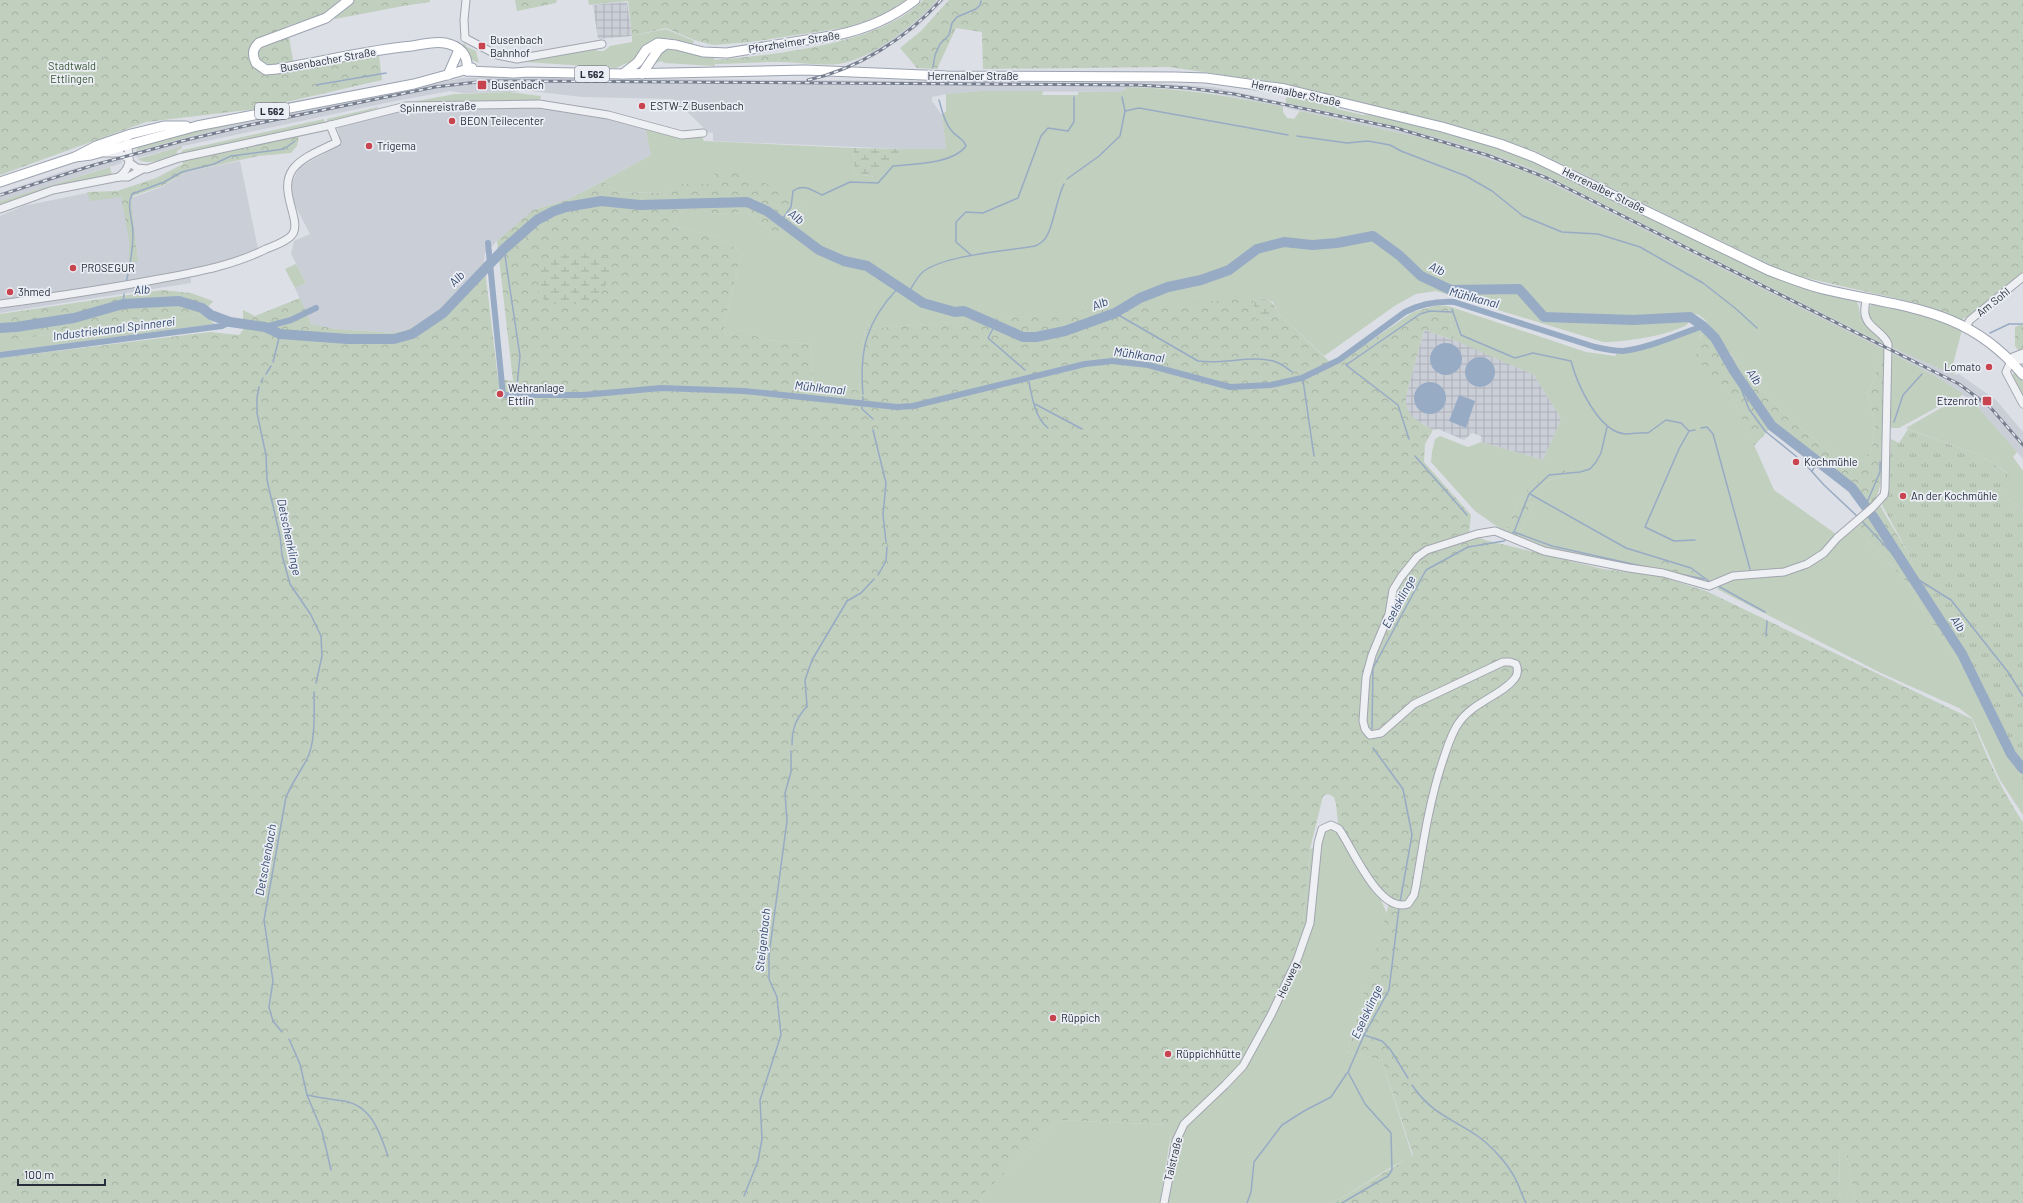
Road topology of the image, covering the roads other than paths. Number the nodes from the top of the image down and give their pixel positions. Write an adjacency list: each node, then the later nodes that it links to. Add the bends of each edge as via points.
1 (349, 0): 7 (main road, Busenbacher Straße, via 326,18 259,43 253,54 256,63 266,70 394,47 440,43)
2 (466, 0): 4 (street)
3 (915, 0): 6 (main road, Pforzheimer Straße, via 885,20 837,35 727,53 704,52)
4 (465, 38): 5 (street, via 470,38 497,54 516,59); 7 (street)
5 (602, 44)
6 (666, 44): 8 (main road, via 661,46); 9 (main road, Pforzheimer Straße, via 652,44)
7 (456, 49): 10 (main road); 14 (main road)
8 (652, 58): 12 (main road); 13 (main road, via 655,66)
9 (638, 62): 11 (main road); 12 (main road)
10 (467, 71): 11 (main road, Herrenalber Straße / L 562, via 475,67 496,66 514,67 528,72); 14 (main road, L 562)
11 (623, 74): 12 (main road, Herrenalber Straße / L 562)
12 (642, 74): 13 (main road, Herrenalber Straße)
13 (668, 74): 26 (main road, Herrenalber Straße, via 805,70 947,76 1167,77 1206,78 1285,89 1442,127 1500,144 1560,168 1768,270 1822,289)
14 (448, 75): 17 (main road, L 562)
15 (330, 125): 16 (street, Spinnereistraße, via 406,106 539,104 608,114 682,135); 21 (street, Spinnereistraße, via 179,158); 27 (street, via 337,142 297,165 288,179 289,200 296,222 296,228 290,237 257,254 220,267 116,288)
16 (703, 133)
17 (127, 141): 18 (main road, L 562); 19 (main road, L 562, via 96,146); 20 (street)
18 (101, 152): 19 (main road, L 562); 20 (street, via 119,154)
19 (75, 157): 23 (main road, L 562)
20 (129, 161): 21 (street); 22 (street, via 126,171)
21 (143, 169): 22 (street, via 128,178)
22 (119, 177): 24 (street, via 53,190)
23 (0, 182)
24 (0, 209)
25 (2023, 277): 28 (street, Am Sohl, via 1970,320)
26 (1866, 298): 28 (main road, Herrenalber Straße, via 1926,310); 34 (street, Heuweg, via 1867,320 1885,338 1888,348 1884,495 1824,553 1807,564 1784,572 1733,576 1709,586 1663,573 1544,551 1495,531 1477,534 1428,550 1417,557 1393,590 1389,614 1372,655 1366,677 1365,729 1370,735 1381,733 1414,704 1503,662 1516,664 1516,677 1470,710 1451,736 1432,798 1414,895 1408,904 1386,899 1378,891 1336,826 1328,825 1320,832 1310,923 1297,960 1243,1066)
27 (0, 304)
28 (1965, 328): 31 (main road, Herrenalber Straße, via 1992,345)
29 (2023, 353): 31 (street, via 2016,354)
30 (2023, 360): 31 (street)
31 (2010, 362): 32 (main road, Herrenalber Straße); 33 (street, via 2006,372)
32 (2023, 375)
33 (2023, 404)
34 (1190, 1118): 35 (street, Talstraße, via 1184,1124 1176,1141)
35 (1164, 1203)

